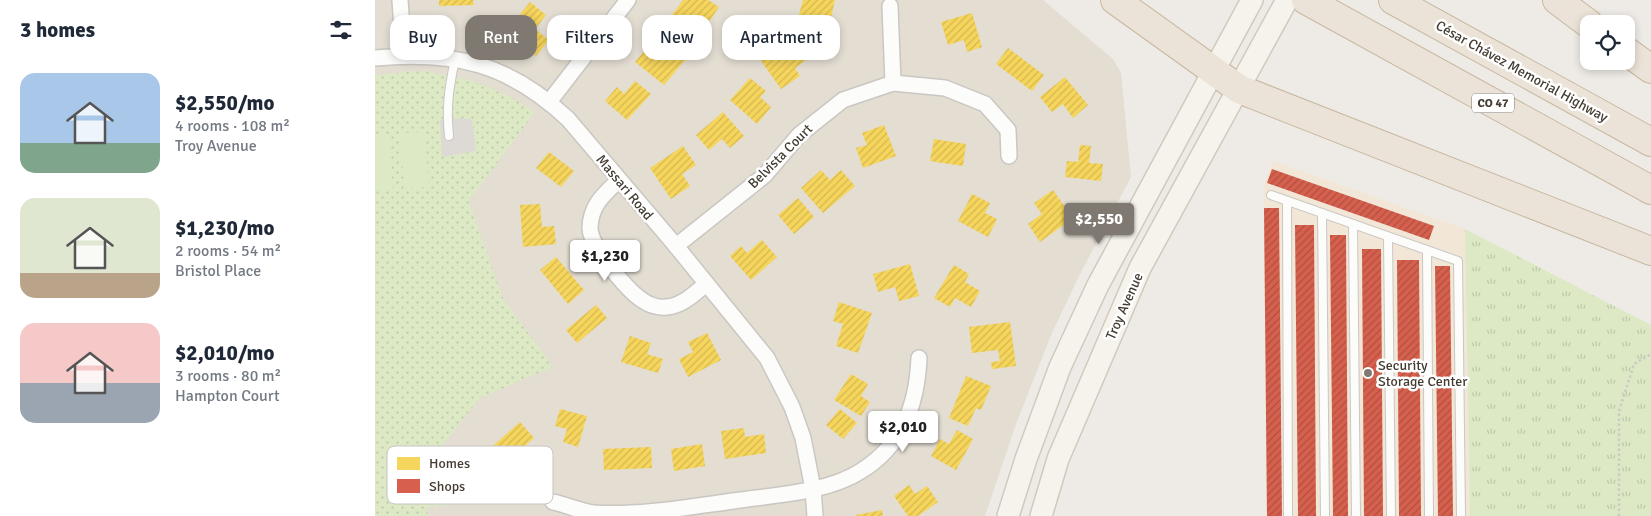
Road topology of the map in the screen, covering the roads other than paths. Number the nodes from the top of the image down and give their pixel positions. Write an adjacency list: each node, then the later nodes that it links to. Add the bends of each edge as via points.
1 (400, 0): 10 (street)
2 (628, 0): 21 (street)
3 (1115, 0): 18 (highway)
4 (1252, 0): 18 (main road)
5 (1287, 0): 20 (main road, Troy Avenue)
6 (1306, 0): 26 (highway, CO 47)
7 (1393, 0): 23 (highway, César Chávez Memorial Highway)
8 (1557, 0): 11 (highway)
9 (890, 6): 19 (street)
10 (401, 15)
11 (1580, 17)
12 (390, 57): 14 (street, Massari Road)
13 (1635, 57): 17 (highway)
14 (375, 58)
15 (455, 59): 21 (street, Massari Road, via 498,71 525,84)
16 (455, 60): 22 (lane, via 447,96)
17 (1651, 69)
18 (1213, 72): 20 (highway); 40 (main road, via 1098,285 1068,350)
19 (893, 83): 24 (street, Belvista Court, via 945,88 985,104 1008,130); 32 (street, Belvista Court, via 843,100 799,135 765,175)
20 (1239, 90): 34 (highway); 41 (main road, Troy Avenue, via 1140,268 1058,459)
21 (549, 102): 25 (street, Massari Road, via 568,119)
22 (449, 136)
23 (1651, 142)
24 (1009, 156)
25 (619, 180): 32 (street, Massari Road); 35 (street, via 594,207 591,238 632,292 654,306 665,307 687,300)
26 (1651, 190)
27 (1271, 195): 28 (lane)
28 (1287, 201): 29 (lane); 42 (lane)
29 (1321, 213): 30 (lane); 43 (lane)
30 (1353, 224): 31 (lane); 44 (lane)
31 (1388, 236): 33 (lane); 45 (lane)
32 (676, 246): 35 (street, Massari Road)
33 (1427, 250): 46 (lane); 47 (lane, via 1457,261)
34 (1651, 252)
35 (706, 284): 37 (street, Massari Road, via 767,358 780,382 803,438)
36 (919, 358): 37 (street, via 913,403 896,438 862,471)
37 (813, 489): 38 (street, via 641,515 594,513); 39 (street, Massari Road)
38 (553, 502)
39 (815, 516)
40 (1008, 516)
41 (1041, 516)
42 (1289, 516)
43 (1325, 516)
44 (1355, 516)
45 (1391, 516)
46 (1429, 516)
47 (1461, 516)

